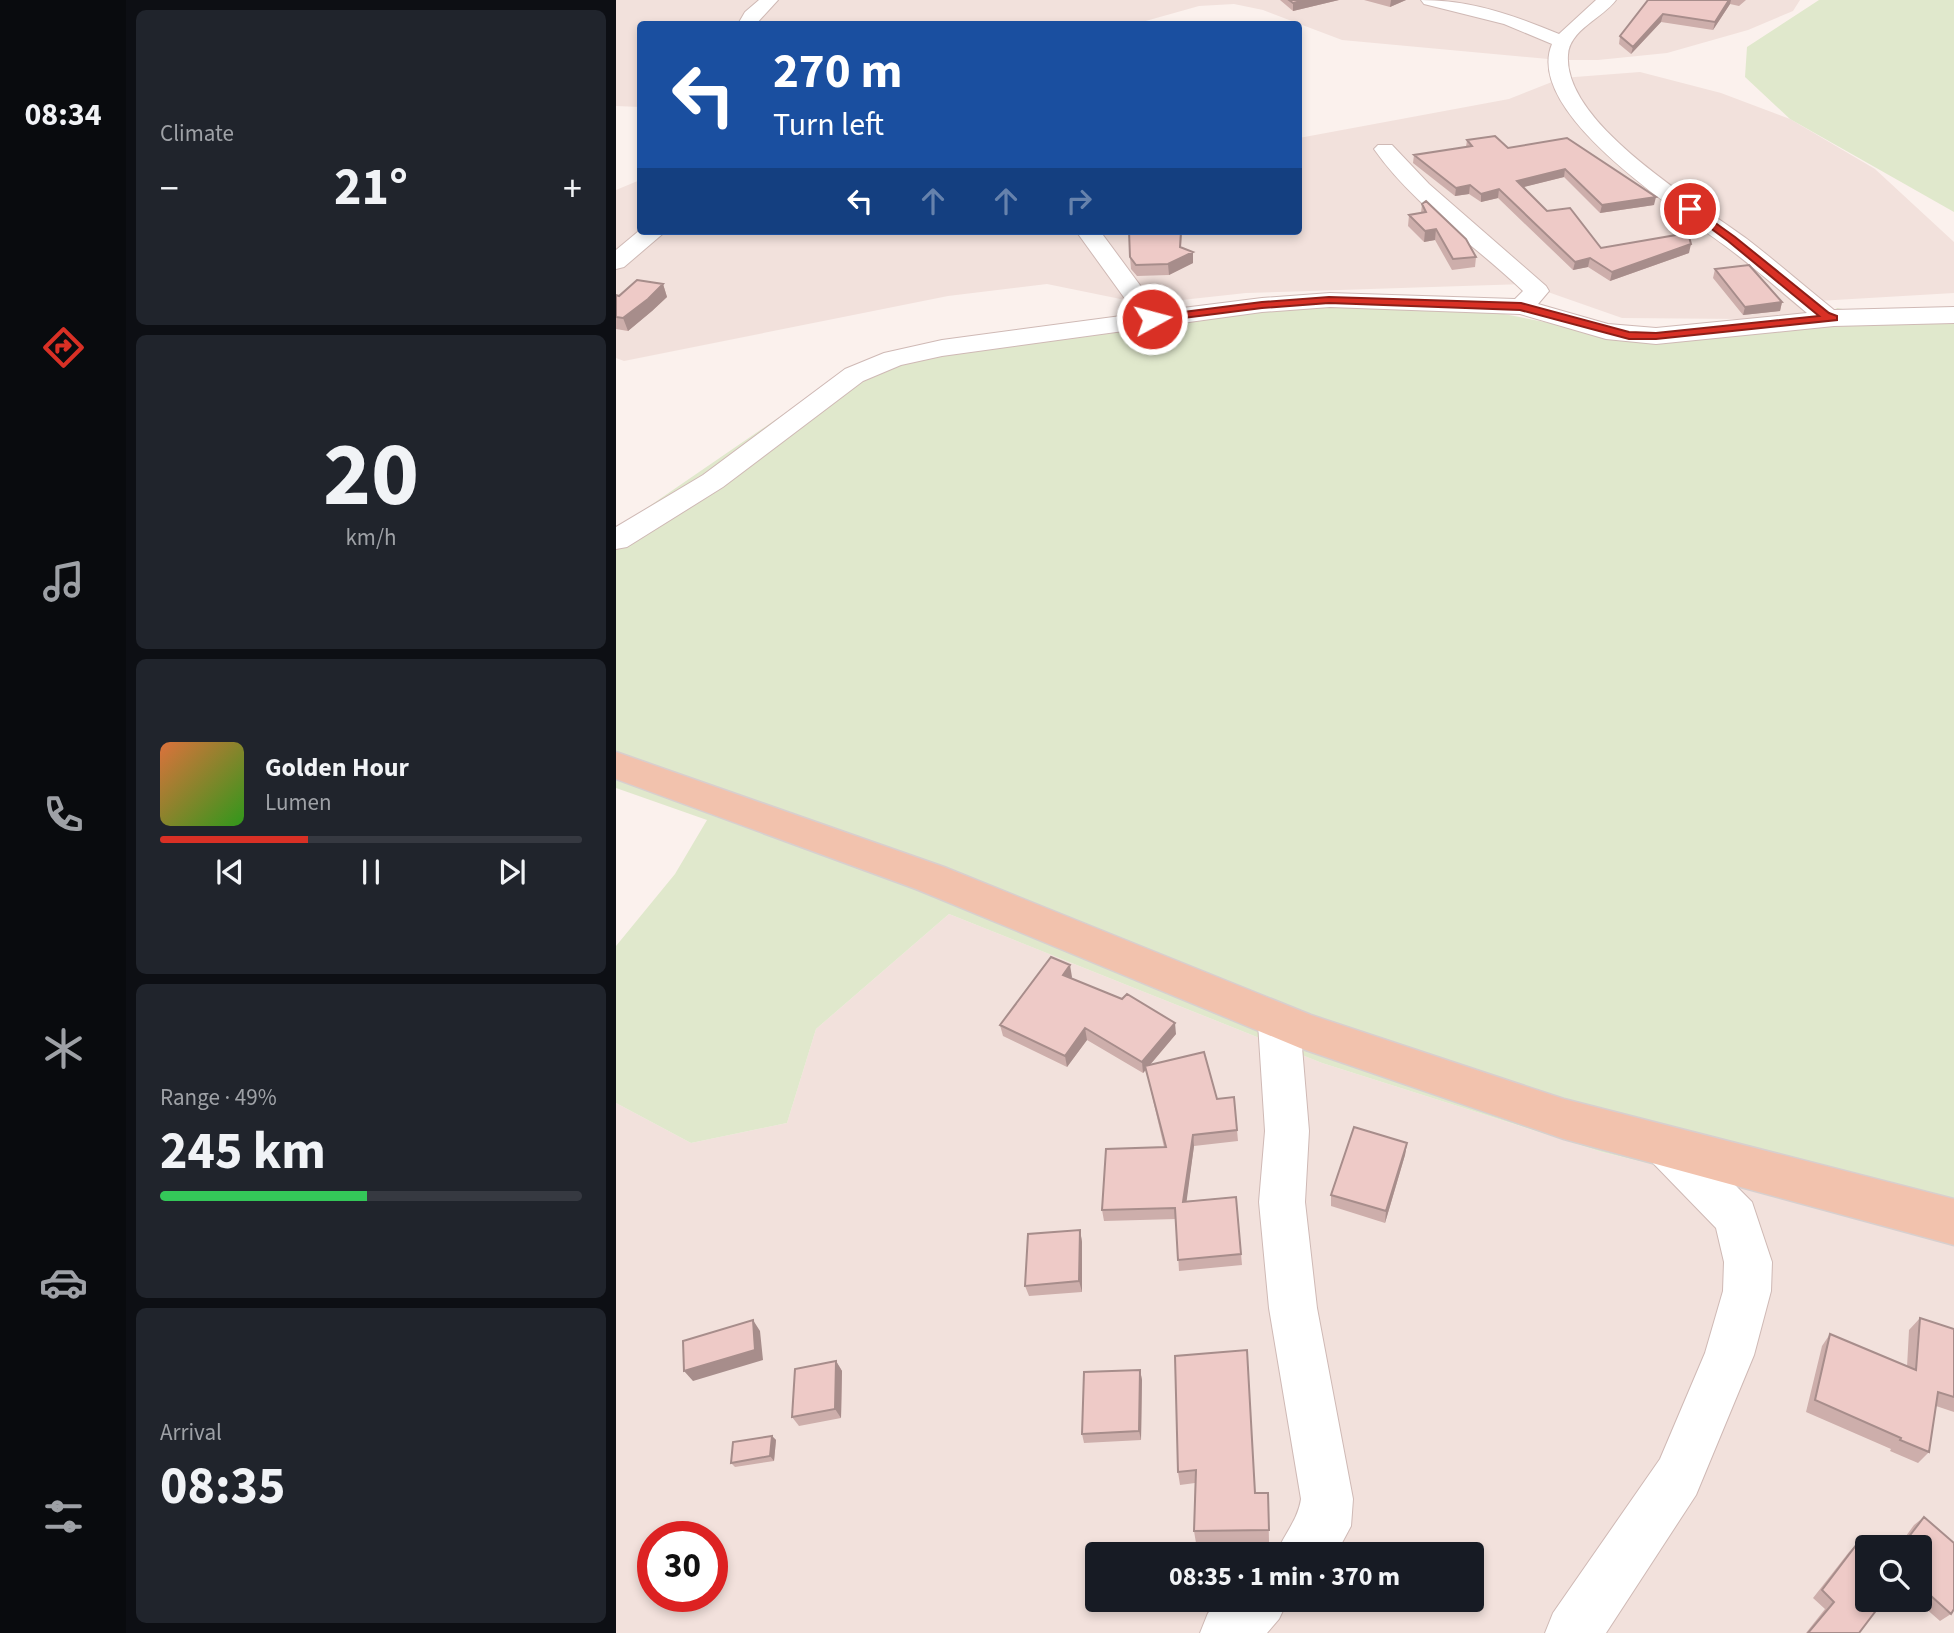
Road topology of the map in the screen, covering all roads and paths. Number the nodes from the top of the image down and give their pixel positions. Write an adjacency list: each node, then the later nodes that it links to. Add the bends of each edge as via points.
1 (769, 0): 4 (street)
2 (1430, 0): 5 (street, via 1510,20)
3 (1608, 0): 5 (street)
4 (748, 21)
5 (1563, 42): 12 (street, via 1558,52 1563,83 1575,108 1610,147)
6 (1385, 149): 10 (street, via 1433,203 1537,290)
7 (649, 235): 9 (street)
8 (1090, 235): 13 (street)
9 (616, 262)
10 (1521, 307): 12 (street, via 1629,335 1656,336); 13 (street, via 1329,300)
11 (1954, 315): 12 (street)
12 (1833, 318)
13 (1152, 319): 14 (street, via 943,348 871,366 840,384 713,481)
14 (616, 540)
15 (616, 765): 16 (main road, via 930,878)
16 (1279, 1023): 17 (main road, via 1564,1119); 19 (street, via 1287,1131 1282,1202 1293,1308 1327,1499 1324,1526)
17 (1667, 1147): 18 (main road); 22 (street, via 1736,1217 1748,1262 1747,1291 1729,1355 1678,1477)
18 (1954, 1222)
19 (1312, 1542)
20 (1248, 1612): 21 (street)
21 (1228, 1633)
22 (1573, 1633)

